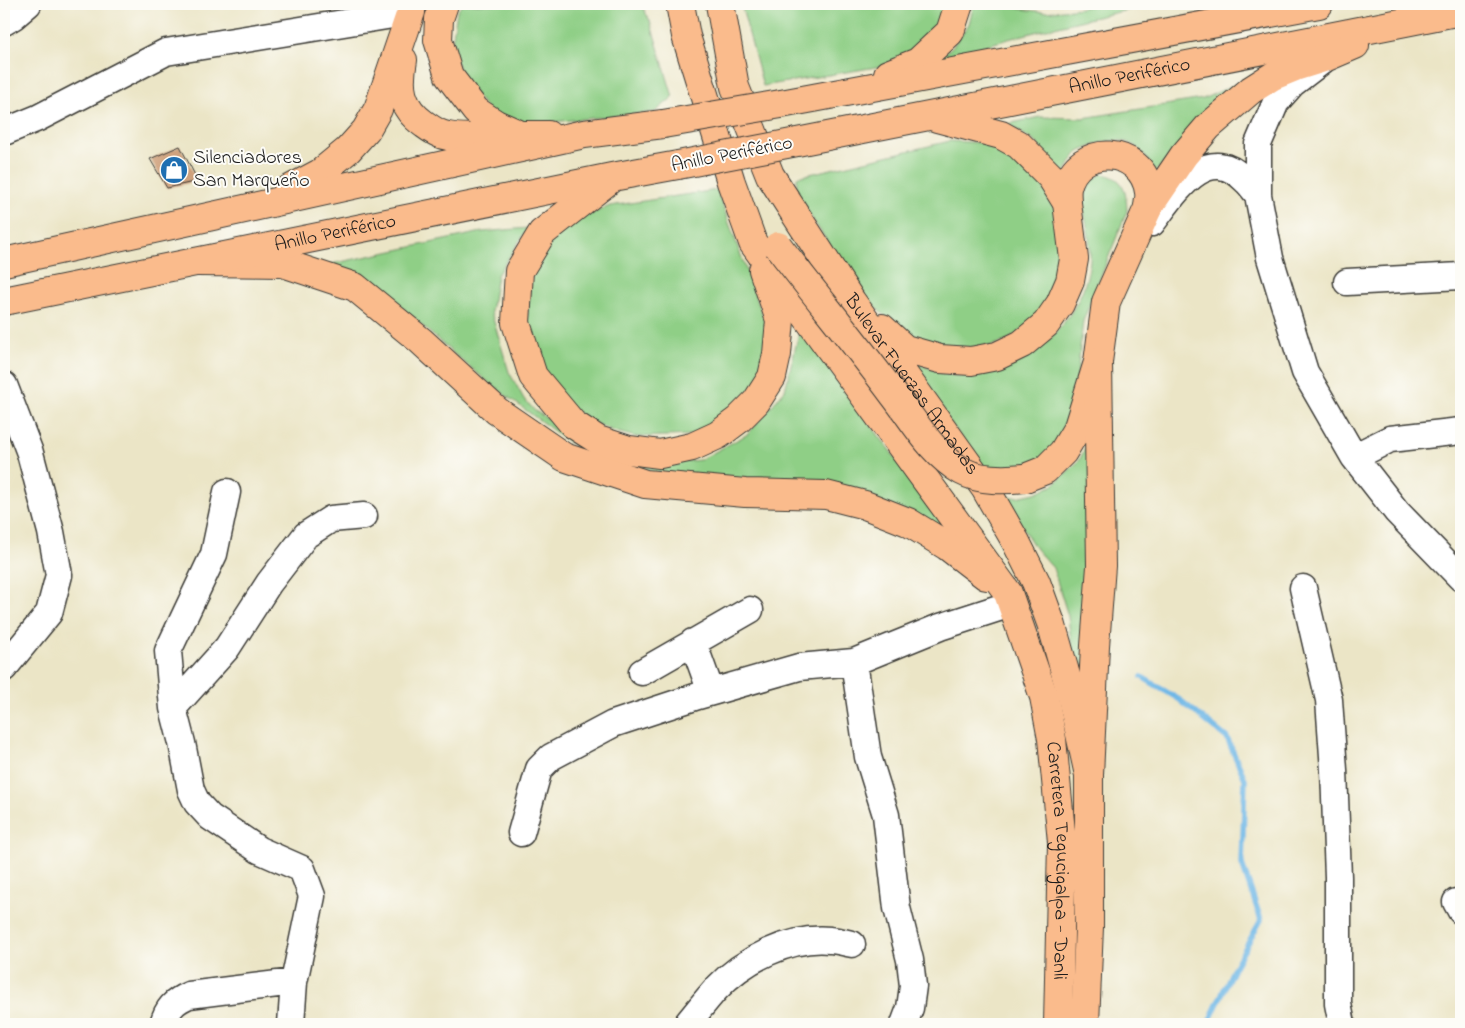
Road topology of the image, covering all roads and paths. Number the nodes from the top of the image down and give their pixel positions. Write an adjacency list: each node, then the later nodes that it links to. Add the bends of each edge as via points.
1 (28, 4): 11 (street)
2 (444, 4): 18 (highway, via 438,40 449,76 476,111)
3 (663, 4): 12 (highway)
4 (680, 4): 12 (highway)
5 (959, 4): 14 (highway, via 950,32 918,62)
6 (1319, 4): 14 (highway, Anillo Periférico)
7 (412, 8): 16 (street, via 166,52 38,118); 18 (highway, via 400,86 404,103 417,119 448,136); 22 (highway, via 378,109 366,130 320,173)
8 (1461, 11): 10 (highway, Anillo Periférico)
9 (722, 12): 31 (highway, Bulevar Fuerzas Armadas, via 735,87 770,175)
10 (1414, 21): 13 (highway); 15 (highway, Anillo Periférico)
11 (4, 22)
12 (686, 36): 24 (highway, via 731,182)
13 (1326, 57): 20 (street, via 1292,84 1276,102 1258,144); 23 (highway, via 1273,76 1229,108 1184,155)
14 (842, 93): 17 (highway, Anillo Periférico, bridge, via 663,124)
15 (928, 116): 19 (highway, Anillo Periférico, bridge); 21 (highway, via 1001,135 1019,146 1051,176)
16 (4, 132)
17 (584, 134): 18 (highway); 22 (highway, Anillo Periférico)
18 (521, 135)
19 (612, 177): 24 (highway, via 542,233 518,270 516,323 533,376 573,424 598,440 629,450 660,454 692,447 718,435 756,402 772,377 780,320); 27 (highway, Anillo Periférico)
20 (1258, 195): 25 (street, via 1245,179 1228,168 1210,166 1195,172); 35 (street, via 1270,258 1305,372)
21 (1067, 203): 23 (highway, via 1067,188 1072,175 1095,157 1110,155 1124,158 1137,166 1149,193); 31 (highway, via 1074,259 1070,281 1060,304 1046,324 1022,344 997,356 971,361 940,360 905,349)
22 (258, 207): 26 (highway, Anillo Periférico)
23 (1148, 208): 25 (highway)
24 (765, 244): 32 (highway, bridge, via 894,395 927,441 947,462 964,472 1004,480 1025,478 1045,470 1063,452 1078,427); 40 (highway)
25 (1126, 255): 32 (highway, via 1106,302)
26 (4, 262)
27 (198, 262): 30 (highway, Anillo Periférico); 40 (highway, via 283,263 354,287 421,341 497,411 564,457 645,484 744,493 826,495 865,505 908,522 947,546)
28 (1461, 276): 29 (street)
29 (1347, 282)
30 (4, 302)
31 (852, 302): 48 (highway, Bulevar Fuerzas Armadas, via 985,488 1016,542 1036,582 1052,626)
32 (1098, 362): 48 (highway, via 1101,566)
33 (4, 385): 44 (street, via 30,453 60,575 49,613)
34 (1461, 431): 35 (street, via 1390,439)
35 (1354, 457): 38 (street, via 1397,512)
36 (227, 492): 47 (street, via 214,554 168,652)
37 (364, 516): 47 (street, via 331,519 306,535 269,583 227,648)
38 (1461, 578)
39 (1303, 588): 58 (street, via 1329,700 1338,867 1338,1004)
40 (1010, 598): 43 (street); 56 (highway, Carretera Tegucigalpa - Danli, via 1044,697 1052,739 1062,842)
41 (750, 610): 42 (street)
42 (693, 642): 45 (street); 46 (street)
43 (854, 662): 46 (street, via 799,666); 55 (street, via 868,757 886,815 896,908 910,960 913,986)
44 (4, 668)
45 (642, 672)
46 (711, 692): 49 (street, via 613,724 551,757 539,768)
47 (173, 708): 51 (street, via 191,790 197,803 210,817 259,850 302,869 312,896)
48 (1089, 775): 57 (highway, Carretera Tegucigalpa - Danli)
49 (521, 833)
50 (852, 944): 54 (street, via 830,940 805,941 768,952 740,968 717,988)
51 (294, 982): 52 (street, via 189,995 172,1005); 53 (street)
52 (163, 1024)
53 (290, 1024)
54 (687, 1024)
55 (904, 1024)
56 (1058, 1024)
57 (1086, 1024)
58 (1342, 1024)

